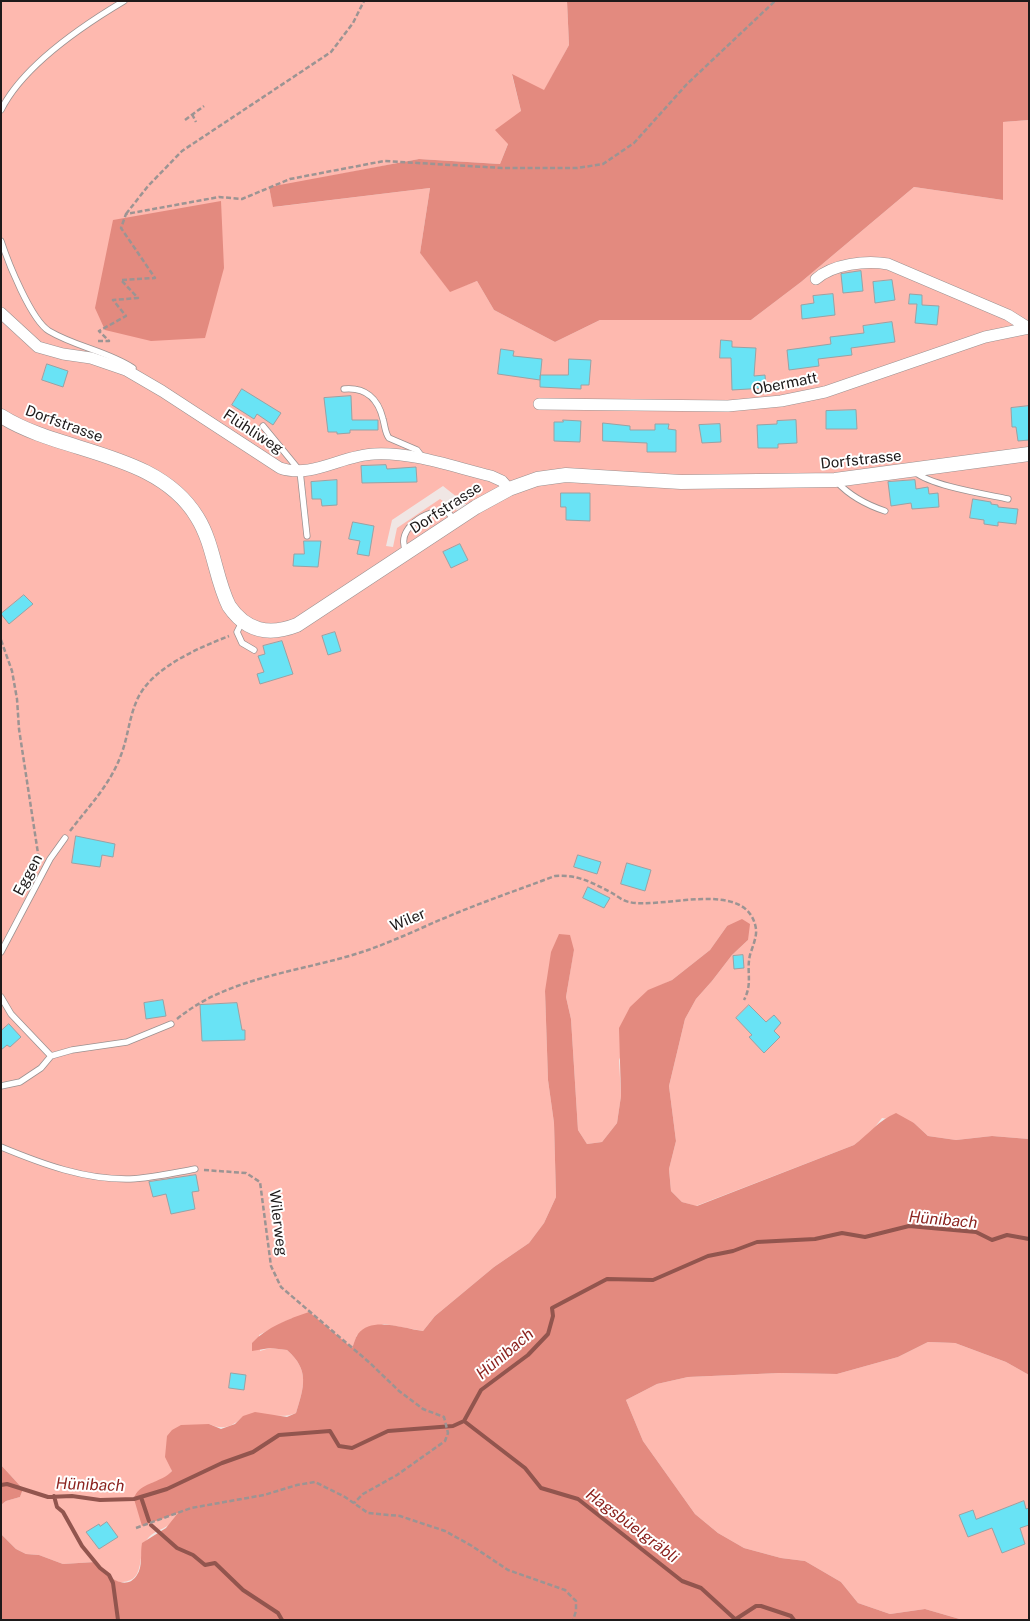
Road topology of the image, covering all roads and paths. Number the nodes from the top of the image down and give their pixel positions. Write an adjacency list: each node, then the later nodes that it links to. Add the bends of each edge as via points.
1 (124, 1): 5 (lane, via 68,37 13,91)
2 (364, 1): 9 (path, via 353,23 331,52 182,151)
3 (775, 1): 9 (path, via 687,84 634,143 603,164 577,168 502,168 384,161 290,179 242,199 219,197)
4 (204, 106): 6 (path)
5 (1, 110)
6 (192, 114): 7 (path); 8 (path)
7 (185, 120)
8 (196, 122)
9 (126, 214): 14 (path, via 121,228 155,278 121,280 138,298 113,300 126,316 99,331 109,341)
10 (1, 241): 14 (lane, via 28,305 47,330)
11 (816, 279): 13 (street, Obermatt, via 831,269 888,264 1008,315)
12 (1, 313): 15 (street, Flühliweg, via 38,346 117,366)
13 (1028, 327): 17 (street, Obermatt, via 985,337 824,392 773,403 728,406)
14 (83, 345): 15 (lane, via 117,358 135,369)
15 (141, 378): 23 (street, Flühliweg, via 273,464 286,470)
16 (344, 389): 21 (lane, via 355,388 369,394 379,408 389,438 417,450)
17 (539, 404)
18 (1, 416): 31 (street, Dorfstrasse, via 36,433 142,470 176,492 190,506 203,528 224,595)
19 (263, 426): 23 (lane)
20 (1029, 454): 22 (street, Dorfstrasse)
21 (423, 458): 23 (street, Flühliweg, via 372,454); 25 (street, Flühliweg, via 492,476)
22 (914, 470): 24 (street, Dorfstrasse); 26 (lane, via 939,482)
23 (300, 471): 29 (lane)
24 (835, 480): 25 (street, Dorfstrasse, via 681,482 566,476 536,479); 27 (lane, via 845,491 872,507)
25 (509, 488): 28 (street, Dorfstrasse)
26 (1008, 499)
27 (886, 511)
28 (455, 521): 30 (street, Dorfstrasse); 30 (lane, via 452,514 442,510 408,527 403,539)
29 (307, 536)
30 (407, 553): 31 (street, Dorfstrasse, via 297,625 269,631)
31 (240, 627): 33 (lane, via 242,643); 34 (path, via 201,647 145,686 128,722 122,754 111,776)
32 (1, 640): 35 (path, via 12,671 36,847)
33 (254, 650)
34 (65, 838): 35 (lane, Eggen)
35 (44, 872): 36 (lane, Eggen)
36 (1, 952)
37 (1, 997): 40 (lane, via 11,1014)
38 (744, 1000): 39 (path, Wiler, via 749,990 749,959 756,931 752,917 740,906 718,899 694,898 651,904 628,902 571,875 555,876 369,950 277,973 198,1003)
39 (171, 1024): 40 (lane, via 127,1042)
40 (51, 1056): 41 (lane, via 41,1068 20,1082)
41 (1, 1086)
42 (1, 1147): 43 (lane, via 52,1167 112,1178 152,1177)
43 (195, 1169): 44 (path, Wilerweg, via 246,1174 260,1182 269,1258 281,1287 399,1391 423,1409 440,1414 446,1420 448,1433 445,1441)
44 (354, 1503): 45 (path, via 315,1482 305,1483 264,1495 190,1508); 46 (path, via 368,1513 400,1516 445,1532 508,1570 565,1590 576,1601)
45 (136, 1528)
46 (573, 1620)

